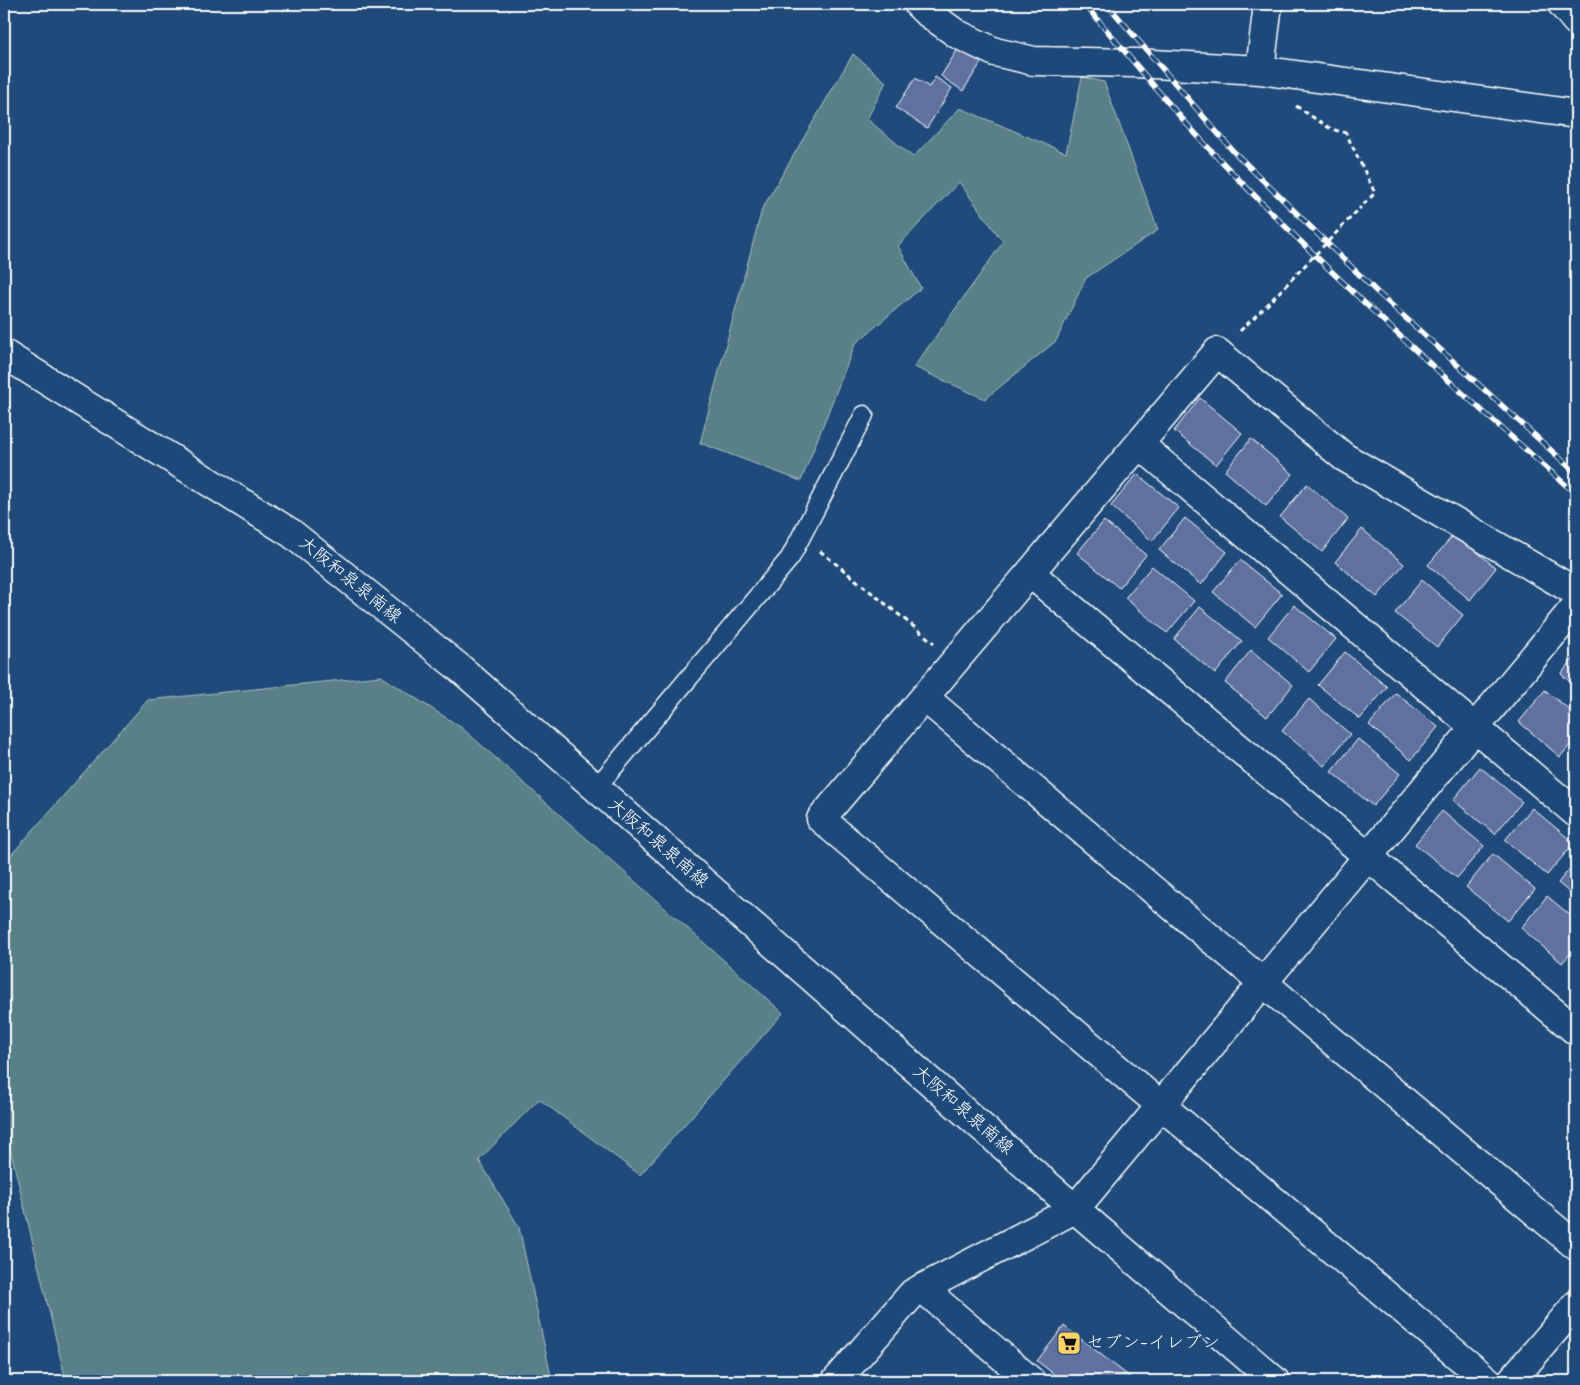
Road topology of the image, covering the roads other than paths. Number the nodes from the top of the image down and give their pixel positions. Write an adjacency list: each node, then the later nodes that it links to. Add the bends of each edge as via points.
1 (918, 4): 5 (street, via 957,34 994,52 1034,61)
2 (1268, 4): 5 (street)
3 (1562, 4): 4 (street)
4 (1576, 21)
5 (1260, 70): 6 (street)
6 (1576, 114)
7 (4, 354): 15 (street, 大阪和泉泉南線, via 291,533 462,670)
8 (864, 415): 15 (lane, via 790,558)
9 (1139, 444): 10 (street); 11 (street, via 1217,352 1344,457); 14 (street)
10 (1030, 573): 13 (street); 17 (street)
11 (1576, 592)
12 (1576, 606): 14 (street)
13 (925, 698): 18 (street); 20 (street, via 821,819)
14 (1475, 728): 16 (street); 17 (street)
15 (596, 788): 21 (street, 大阪和泉泉南線)
16 (1576, 813)
17 (1368, 857): 18 (street); 19 (street)
18 (1263, 983): 20 (street); 22 (street)
19 (1576, 1031)
20 (1162, 1106): 21 (street); 28 (street)
21 (1075, 1209): 23 (street); 27 (street, 大阪和泉泉南線)
22 (1576, 1246)
23 (922, 1288): 25 (street, via 913,1293); 26 (street)
24 (1576, 1305): 29 (street)
25 (836, 1381)
26 (1031, 1381)
27 (1275, 1381)
28 (1488, 1381)
29 (1511, 1381)

